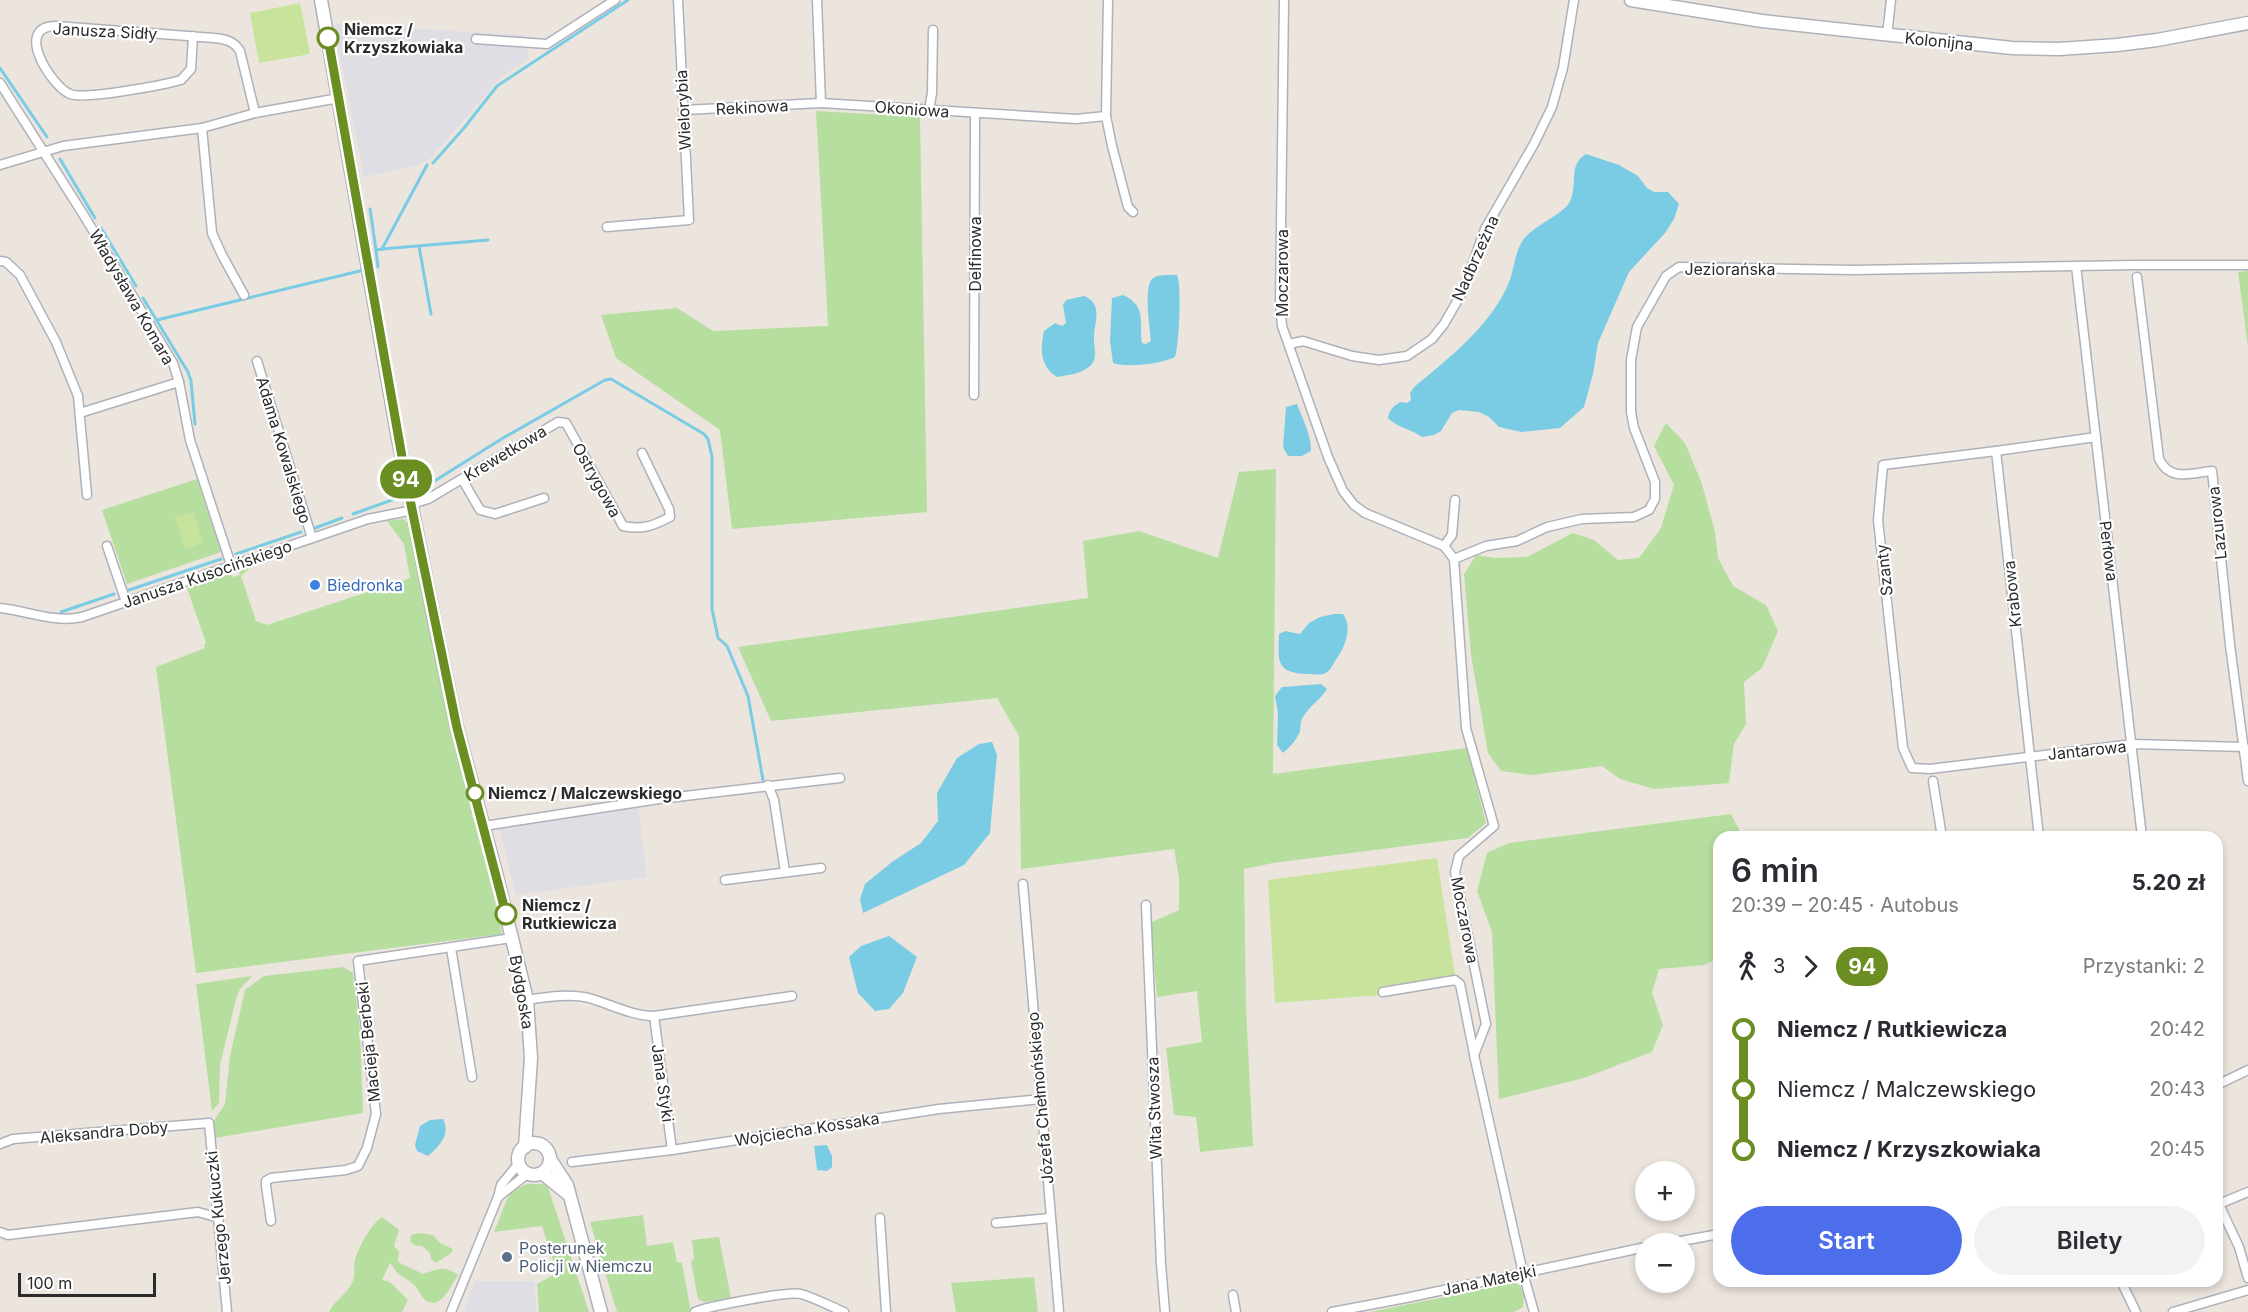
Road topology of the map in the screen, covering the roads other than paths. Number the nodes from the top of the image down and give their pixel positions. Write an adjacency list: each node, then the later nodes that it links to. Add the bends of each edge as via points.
1 (321, 0): 17 (street, Bydgoska)
2 (615, 0): 15 (street, via 547,44)
3 (678, 0): 19 (street, Wielorybia)
4 (817, 0): 18 (street)
5 (1108, 0): 23 (street)
6 (1284, 0): 34 (street, Moczarowa, via 1280,303)
7 (1575, 0): 34 (street, Nadbrzeżna, via 1552,107 1485,229 1463,291 1432,339 1407,356 1379,360 1304,341)
8 (1631, 0): 10 (street, Kolonijna)
9 (1891, 0): 13 (street)
10 (1645, 1): 13 (street, Kolonijna, via 1762,21)
11 (2248, 23): 13 (street, Kolonijna, via 2157,40 2069,48 2004,48)
12 (933, 30): 20 (street)
13 (1887, 35)
14 (193, 36): 14 (street, Janusza Sidły, via 50,26 36,37 36,48 62,89 72,95 87,95 181,80 191,69); 22 (street, Janusza Sidły, via 223,39 236,45)
15 (476, 39)
16 (0, 83): 25 (street, Władysława Komara)
17 (339, 98): 22 (street); 47 (street, Bydgoska)
18 (821, 103): 19 (street, Rekinowa); 20 (street, Okoniowa)
19 (683, 110): 28 (street, Wielorybia, via 689,220)
20 (929, 110): 21 (street, Okoniowa)
21 (975, 113): 23 (street, Okoniowa, via 1077,119); 37 (street, Delfinowa)
22 (255, 114): 24 (street)
23 (1107, 116): 27 (street, via 1128,207)
24 (202, 128): 25 (street, via 63,146); 33 (street, via 212,233)
25 (45, 152): 26 (street); 36 (street, Władysława Komara, via 173,363)
26 (0, 165)
27 (1134, 212)
28 (607, 227)
29 (0, 261): 38 (street, via 20,275 50,329 78,396)
30 (2248, 265): 31 (street, Jeziorańska)
31 (2076, 266): 40 (street, Perłowa); 51 (street, Jeziorańska, via 1854,270 1679,267 1666,276 1637,327 1632,360 1634,428 1655,482 1655,499 1649,510 1634,517 1582,519 1547,526 1517,541 1486,546)
32 (2137, 277): 56 (street, Lazurowa, via 2159,459 2164,469 2174,475 2212,471)
33 (244, 295)
34 (1288, 344): 50 (street, Moczarowa, via 1343,491 1365,513)
35 (256, 361): 48 (street, Adama Kowalskiego)
36 (178, 382): 38 (street); 52 (street, Władysława Komara, via 190,440)
37 (974, 395)
38 (80, 413): 44 (street)
39 (566, 423): 42 (street, Ostrygowa, via 623,526 637,529 670,517); 43 (street, Krewetkowa, via 550,426)
40 (2096, 437): 41 (street); 55 (street, Perłowa)
41 (1996, 451): 57 (street, Krabowa); 58 (street, Szanty, via 1883,465 1878,520 1904,748 1912,768)
42 (642, 453)
43 (462, 479): 45 (street, via 480,510 495,514); 47 (street, Krewetkowa)
44 (87, 495)
45 (544, 498)
46 (1455, 500): 50 (street, via 1452,535)
47 (412, 507): 48 (street, Janusza Kusocińskiego); 63 (street, Bydgoska, via 457,728)
48 (312, 538): 52 (street, Janusza Kusocińskiego)
49 (107, 546): 53 (street)
50 (1444, 546): 51 (street, Moczarowa)
51 (1454, 559): 78 (street, Moczarowa, via 1466,728 1494,826 1459,856 1455,872 1486,1024)
52 (231, 566): 53 (street, Janusza Kusocińskiego)
53 (126, 602): 54 (street, Janusza Kusocińskiego, via 70,620)
54 (0, 608)
55 (2133, 744): 56 (street, Jantarowa); 57 (street, Jantarowa); 66 (street, Perłowa)
56 (2244, 747): 61 (street, Lazurowa)
57 (2030, 756): 58 (street, Jantarowa); 65 (street, Krabowa)
58 (1930, 769)
59 (840, 778): 62 (street)
60 (1933, 781): 64 (street)
61 (2248, 781)
62 (768, 785): 63 (street); 68 (street, via 774,800)
63 (484, 826): 72 (street, Bydgoska)
64 (1941, 831)
65 (2038, 831)
66 (2141, 831)
67 (821, 868): 68 (street)
68 (784, 872): 69 (street)
69 (725, 880)
70 (1023, 884): 82 (street, Józefa Chełmońskiego)
71 (1146, 904): 122 (street, Wita Stwosza)
72 (512, 938): 73 (street); 76 (street, Bydgoska)
73 (452, 948): 80 (street); 102 (street, Macieja Berbeki, via 358,961 376,1114 367,1148 358,1166 346,1170 266,1181)
74 (1383, 992): 78 (street, via 1455,980 1460,984)
75 (792, 996): 77 (street)
76 (527, 1000): 77 (street, via 586,998); 83 (street, Bydgoska)
77 (654, 1016): 88 (street, Jana Styki)
78 (1474, 1054): 108 (street)
79 (2248, 1070): 81 (street)
80 (472, 1077)
81 (2223, 1082)
82 (1041, 1099): 88 (street, Wojciecha Kossaka, via 930,1110); 101 (street, Józefa Chełmońskiego)
83 (529, 1104): 86 (street, Bydgoska); 87 (street, Bydgoska)
84 (209, 1124): 85 (street, Aleksandra Doby, via 13,1139); 99 (street, Jerzego Kukuczki)
85 (0, 1144)
86 (540, 1145): 87 (street); 89 (street)
87 (525, 1147): 91 (street, via 519,1154)
88 (672, 1150): 90 (street, Wojciecha Kossaka)
89 (550, 1159): 92 (street); 95 (street, via 564,1179)
90 (572, 1162)
91 (519, 1163): 93 (street); 96 (street, via 501,1185)
92 (542, 1173): 93 (street); 95 (street)
93 (527, 1174): 96 (street)
94 (2248, 1192): 97 (street)
95 (568, 1194): 109 (street)
96 (498, 1197): 116 (street)
97 (2223, 1200)
98 (2223, 1213): 110 (street)
99 (219, 1218): 104 (street, via 198,1212 8,1235); 115 (street, Jerzego Kukuczki)
100 (880, 1218): 120 (street)
101 (1050, 1218): 103 (street); 121 (street, Józefa Chełmońskiego)
102 (271, 1221)
103 (996, 1223)
104 (0, 1232)
105 (1713, 1235): 106 (street)
106 (1695, 1238)
107 (1635, 1249): 108 (street, Jana Matejki)
108 (1523, 1273): 124 (street, Jana Matejki); 125 (street)
109 (593, 1278): 117 (street); 118 (street)
110 (2248, 1278)
111 (2124, 1287): 126 (street)
112 (2248, 1290): 127 (street)
113 (1233, 1295): 123 (street)
114 (695, 1311): 119 (street, via 793,1293)
115 (227, 1312)
116 (451, 1312)
117 (601, 1312)
118 (608, 1312)
119 (844, 1312)
120 (886, 1312)
121 (1059, 1312)
122 (1165, 1312)
123 (1236, 1312)
124 (1332, 1312)
125 (1534, 1312)
126 (2136, 1312)
127 (2173, 1312)

